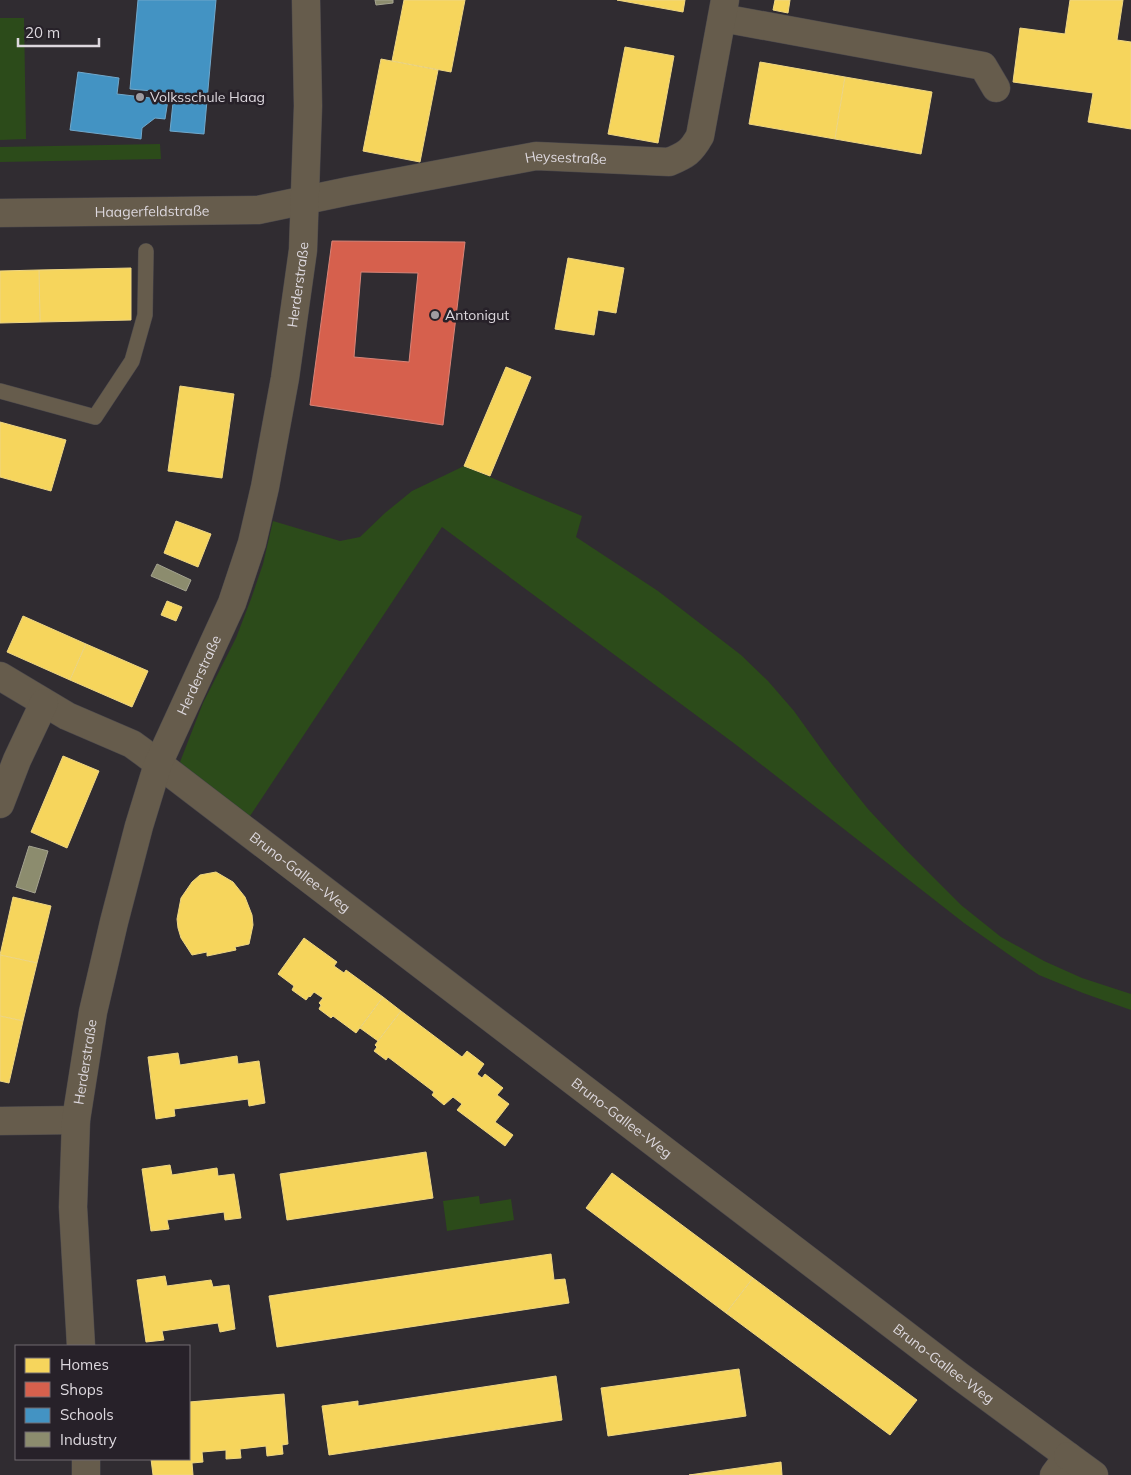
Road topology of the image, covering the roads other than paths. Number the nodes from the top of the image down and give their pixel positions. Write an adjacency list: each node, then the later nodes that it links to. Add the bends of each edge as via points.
1 (306, 0): 4 (street, Herderstraße, via 308,106)
2 (724, 9): 3 (street, Heysestraße, via 983,66); 4 (street, Heysestraße, via 700,136 686,155 669,162 536,156)
3 (996, 88)
4 (305, 200): 5 (street, Haagerfeldstraße, via 258,210); 10 (street, Herderstraße, via 303,250 285,378 252,543 232,603)
5 (0, 213)
6 (146, 251): 7 (lane, via 145,315 132,361 95,417)
7 (0, 391)
8 (0, 676): 9 (street, Bruno-Gallee-Weg)
9 (44, 703): 10 (street, Bruno-Gallee-Weg, via 132,744); 11 (street)
10 (158, 764): 12 (street, Herderstraße, via 136,836 93,1012); 16 (street, Bruno-Gallee-Weg, via 958,1375)
11 (0, 804)
12 (76, 1120): 13 (street); 14 (street, Herderstraße, via 73,1208)
13 (0, 1121)
14 (81, 1345)
15 (86, 1460): 17 (street)
16 (1061, 1466): 18 (street, Bruno-Gallee-Weg)
17 (86, 1475)
18 (1094, 1475)

